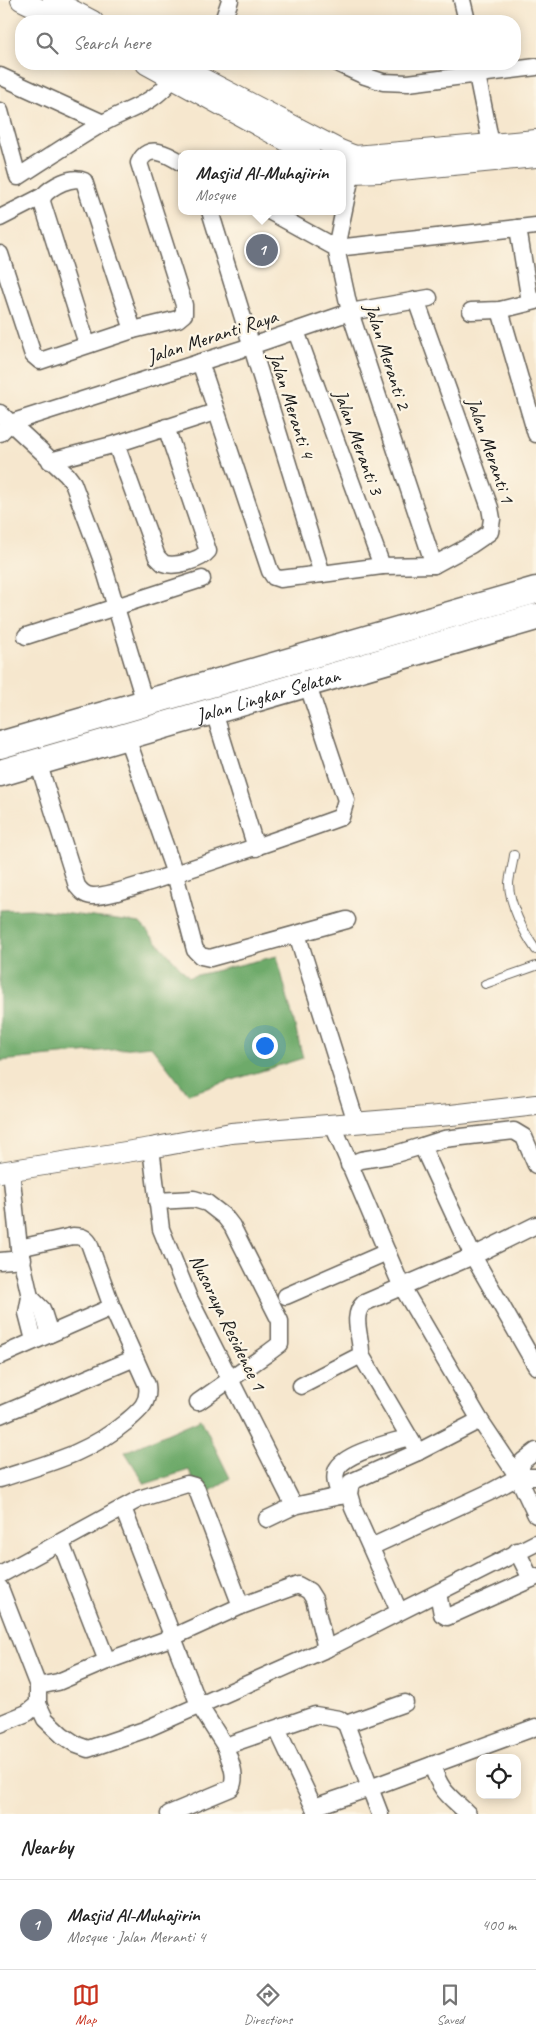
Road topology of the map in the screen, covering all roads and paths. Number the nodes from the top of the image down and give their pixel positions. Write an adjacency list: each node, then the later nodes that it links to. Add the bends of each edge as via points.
1 (21, 0): 4 (street)
2 (230, 0): 7 (street)
3 (462, 0): 8 (street)
4 (50, 4): 5 (street); 6 (street)
5 (59, 15)
6 (78, 15)
7 (225, 15)
8 (466, 15)
9 (536, 67): 10 (street)
10 (521, 68)
11 (352, 70): 12 (street, via 383,82 408,83)
12 (471, 70)
13 (476, 70): 19 (street)
14 (174, 71): 17 (street, via 156,97); 20 (street); 21 (street)
15 (0, 76): 17 (street)
16 (0, 111): 17 (street, via 18,177)
17 (104, 123)
18 (536, 140): 19 (street)
19 (491, 144): 24 (street)
20 (303, 150)
21 (340, 150)
22 (536, 157): 24 (street)
23 (178, 161): 40 (street, via 157,151 143,157 139,163 184,314)
24 (350, 166): 25 (street, Jalan Meranti 2)
25 (346, 189)
26 (43, 196): 30 (street); 40 (street, via 48,190 74,179 84,181); 42 (street, via 42,202)
27 (211, 215): 43 (street, Jalan Meranti 4)
28 (276, 215): 33 (street)
29 (342, 215): 33 (street, Jalan Meranti 2)
30 (0, 218)
31 (536, 226): 32 (street)
32 (518, 228): 33 (street); 36 (street)
33 (336, 248): 39 (street, Jalan Meranti 2)
34 (0, 254): 42 (street, via 33,356 40,361)
35 (422, 299): 39 (street, Jalan Meranti Raya); 51 (street, Jalan Meranti 1, via 492,519 490,532)
36 (533, 302): 38 (street)
37 (471, 310): 38 (street)
38 (500, 310): 48 (street)
39 (350, 312): 41 (street, Jalan Meranti Raya); 51 (street, Jalan Meranti 2)
40 (133, 330): 42 (street)
41 (296, 331): 43 (street, Jalan Meranti Raya); 52 (street, Jalan Meranti 3)
42 (87, 344)
43 (251, 346): 44 (street, Jalan Meranti Raya); 53 (street, Jalan Meranti 4)
44 (200, 362): 45 (street, Jalan Meranti 1); 46 (street, Jalan Meranti Raya)
45 (216, 412): 47 (street); 53 (street, Jalan Meranti 1, via 272,575 280,579)
46 (3, 423): 50 (street)
47 (166, 427): 49 (street); 49 (street, via 208,551 187,562 163,563 157,557)
48 (536, 434)
49 (116, 444): 50 (street)
50 (50, 461): 56 (street, via 73,483)
51 (434, 565): 52 (street, Jalan Meranti 1)
52 (382, 566): 53 (street, Jalan Meranti 1)
53 (322, 574)
54 (202, 579): 56 (street)
55 (536, 590): 60 (highway, Jalan Lingkar Selatan)
56 (116, 608): 58 (street); 60 (street)
57 (536, 617): 59 (highway, Jalan Lingkar Selatan)
58 (26, 636)
59 (307, 683): 61 (highway, Jalan Lingkar Selatan); 68 (street, via 346,800 341,817)
60 (145, 703): 62 (highway, Jalan Lingkar Selatan)
61 (214, 712): 63 (highway, Jalan Lingkar Selatan); 68 (street)
62 (74, 723): 64 (highway, Jalan Lingkar Selatan); 65 (highway)
63 (127, 738): 65 (highway, Jalan Lingkar Selatan); 70 (street)
64 (0, 745)
65 (85, 749): 66 (highway, Jalan Lingkar Selatan)
66 (38, 762): 67 (highway, Jalan Lingkar Selatan); 70 (street, via 77,886 84,894 98,896)
67 (0, 773)
68 (256, 848): 70 (street)
69 (514, 855): 73 (lane, via 509,884 524,933)
70 (175, 874): 72 (street, via 195,950 201,956 210,958)
71 (346, 920): 72 (street)
72 (297, 934): 77 (street)
73 (536, 950)
74 (536, 966): 75 (lane)
75 (485, 984)
76 (536, 1105): 77 (street)
77 (356, 1122): 78 (street)
78 (333, 1124): 80 (street, via 231,1133); 81 (street)
79 (422, 1146): 81 (street); 82 (street, via 444,1139 514,1131 524,1137); 88 (street)
80 (151, 1148): 83 (street); 84 (street, Nusaraya Residence 1)
81 (349, 1165): 86 (street)
82 (536, 1165)
83 (6, 1171): 87 (street)
84 (157, 1201): 100 (street, Nusaraya Residence 1, via 161,1229 189,1298); 100 (street, via 194,1199 219,1211 232,1226 280,1321 280,1344)
85 (536, 1225): 88 (street)
86 (387, 1252): 90 (street); 91 (street)
87 (21, 1253): 89 (street); 92 (street); 93 (street, via 82,1236 90,1243)
88 (473, 1256): 90 (street); 99 (street)
89 (0, 1261)
90 (401, 1286): 96 (street, via 359,1308 356,1316 362,1343); 104 (street)
91 (286, 1296)
92 (30, 1297): 94 (street, via 42,1309); 95 (street, via 26,1312)
93 (112, 1307): 94 (street); 98 (street)
94 (50, 1334): 95 (street)
95 (34, 1340): 97 (street)
96 (361, 1355): 101 (street); 105 (street)
97 (0, 1356)
98 (135, 1358): 103 (street); 110 (street, via 149,1393 137,1413 97,1444 61,1460)
99 (536, 1366)
100 (231, 1379): 102 (street); 112 (street, Nusaraya Residence 1)
101 (301, 1386)
102 (198, 1402)
103 (0, 1415)
104 (480, 1420): 107 (street); 109 (street)
105 (409, 1437): 107 (street); 111 (street, via 345,1460 337,1469 335,1481)
106 (536, 1451): 109 (street, via 524,1461)
107 (418, 1452): 111 (street, via 354,1479)
108 (536, 1476): 109 (street)
109 (518, 1478): 114 (street); 118 (street)
110 (0, 1479)
111 (344, 1495): 112 (street); 118 (street)
112 (294, 1506): 115 (street)
113 (123, 1508): 116 (street); 124 (street, via 139,1499 184,1484 196,1488); 126 (street)
114 (536, 1515)
115 (267, 1519)
116 (61, 1543): 120 (street); 128 (street)
117 (536, 1543): 119 (street)
118 (371, 1547): 125 (street)
119 (517, 1552): 121 (street); 123 (street)
120 (0, 1575)
121 (533, 1578): 123 (street, via 447,1617 442,1614)
122 (0, 1588): 129 (street)
123 (438, 1593): 125 (street)
124 (241, 1606): 126 (street); 127 (street, via 298,1585 309,1591 314,1599)
125 (398, 1611): 127 (street)
126 (173, 1637): 128 (street); 132 (street)
127 (326, 1649): 132 (street)
128 (107, 1661): 129 (street, via 58,1682)
129 (38, 1686): 131 (street)
130 (405, 1703): 134 (street)
131 (38, 1704): 132 (street, via 45,1719 62,1735 88,1749 144,1730); 133 (street, via 27,1713)
132 (199, 1704): 137 (street)
133 (0, 1724)
134 (346, 1724): 136 (street, via 339,1719 315,1715); 139 (street)
135 (536, 1727): 138 (street)
136 (277, 1729): 137 (street); 141 (street)
137 (225, 1746): 140 (street, via 234,1784)
138 (432, 1765): 139 (street); 144 (street, via 447,1796)
139 (370, 1788): 141 (street); 143 (street)
140 (202, 1808): 142 (street)
141 (316, 1811)
142 (170, 1814)
143 (380, 1814)
144 (468, 1814)

